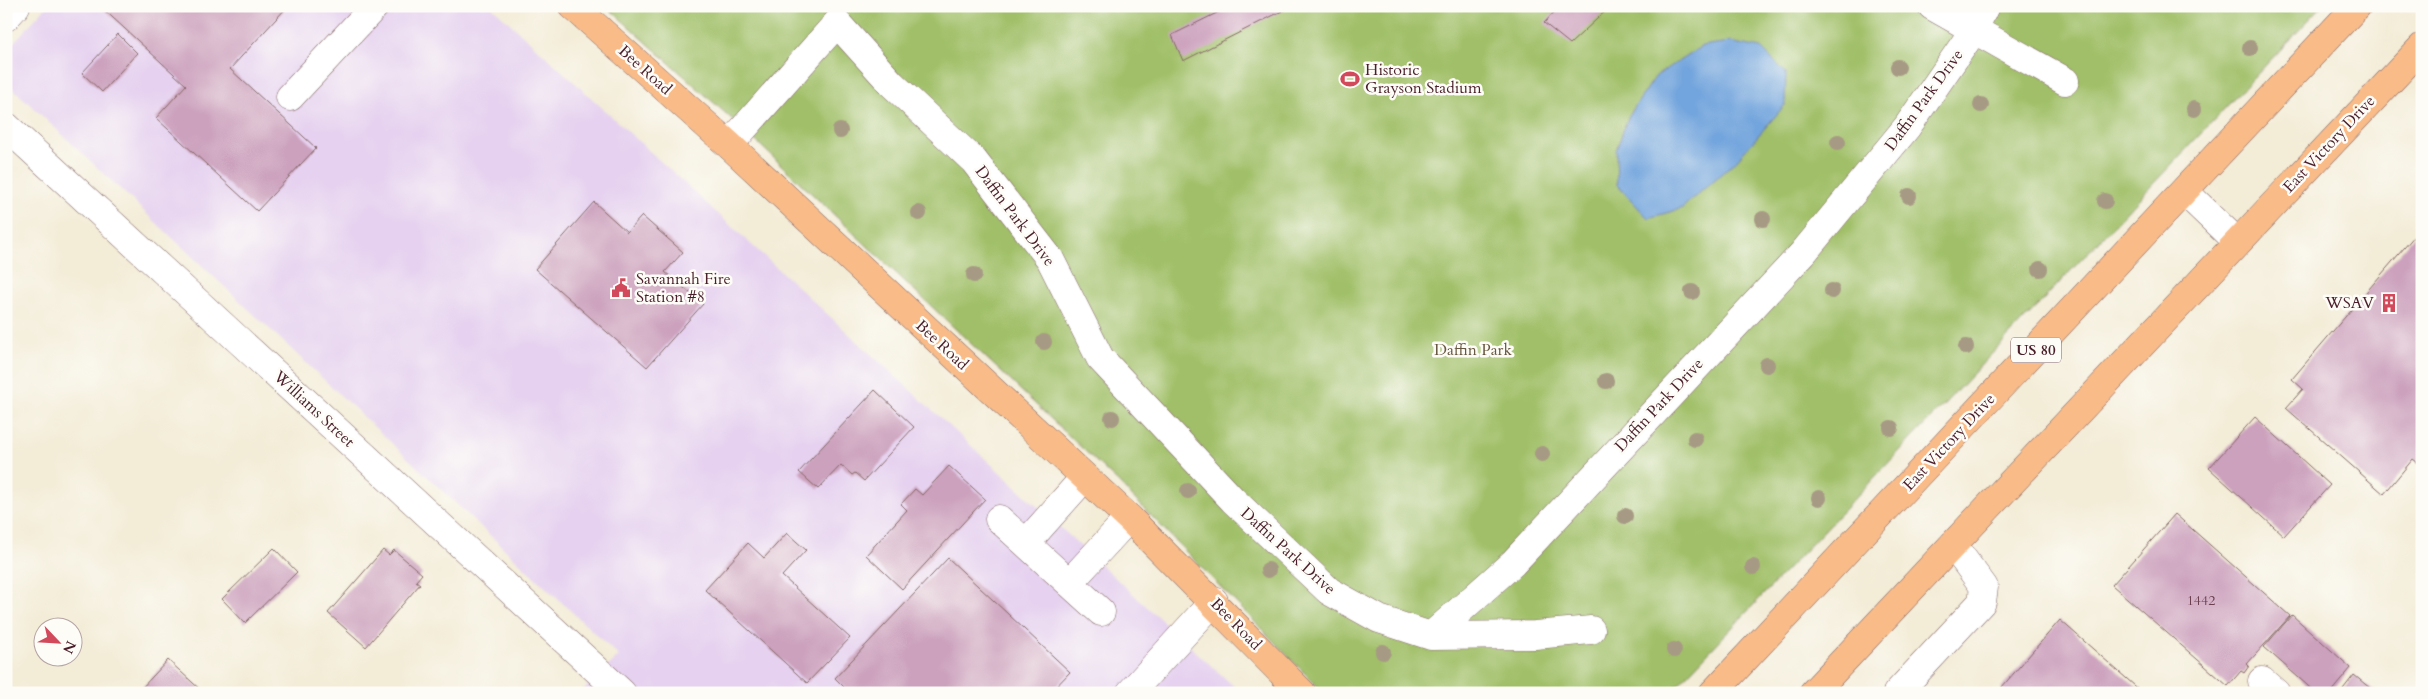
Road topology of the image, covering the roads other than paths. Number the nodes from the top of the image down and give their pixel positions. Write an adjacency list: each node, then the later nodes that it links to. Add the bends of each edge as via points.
1 (16, 6): 6 (street)
2 (375, 6): 10 (street)
3 (574, 6): 12 (main road, Bee Road)
4 (1932, 6): 7 (street)
5 (2357, 6): 13 (main road, East Victory Drive / US 80)
6 (6, 17)
7 (1980, 18): 9 (street); 24 (street, Daffin Park Drive, via 1907,127 1803,253 1513,563)
8 (2422, 46): 14 (main road, East Victory Drive)
9 (2065, 81)
10 (290, 97)
11 (6, 126): 26 (street, Williams Street)
12 (729, 145): 15 (main road, Bee Road); 24 (street, Daffin Park Drive, via 836,23 892,84 974,161 1050,259 1100,358 1233,500 1329,591 1379,619)
13 (2185, 192): 14 (street); 28 (main road, East Victory Drive / US 80)
14 (2237, 242): 19 (main road, East Victory Drive)
15 (1084, 478): 16 (main road, Bee Road); 18 (street)
16 (1129, 518): 20 (street); 21 (main road, Bee Road)
17 (999, 519): 18 (street)
18 (1026, 543): 20 (street)
19 (1952, 545): 29 (main road, East Victory Drive); 30 (street, via 1984,587 1982,602)
20 (1069, 583): 22 (street)
21 (1214, 601): 25 (main road, Bee Road); 27 (street)
22 (1101, 612)
23 (1591, 630): 24 (street)
24 (1431, 636)
25 (1297, 691)
26 (622, 693)
27 (1130, 693)
28 (1713, 693)
29 (1813, 693)
30 (1897, 693)

